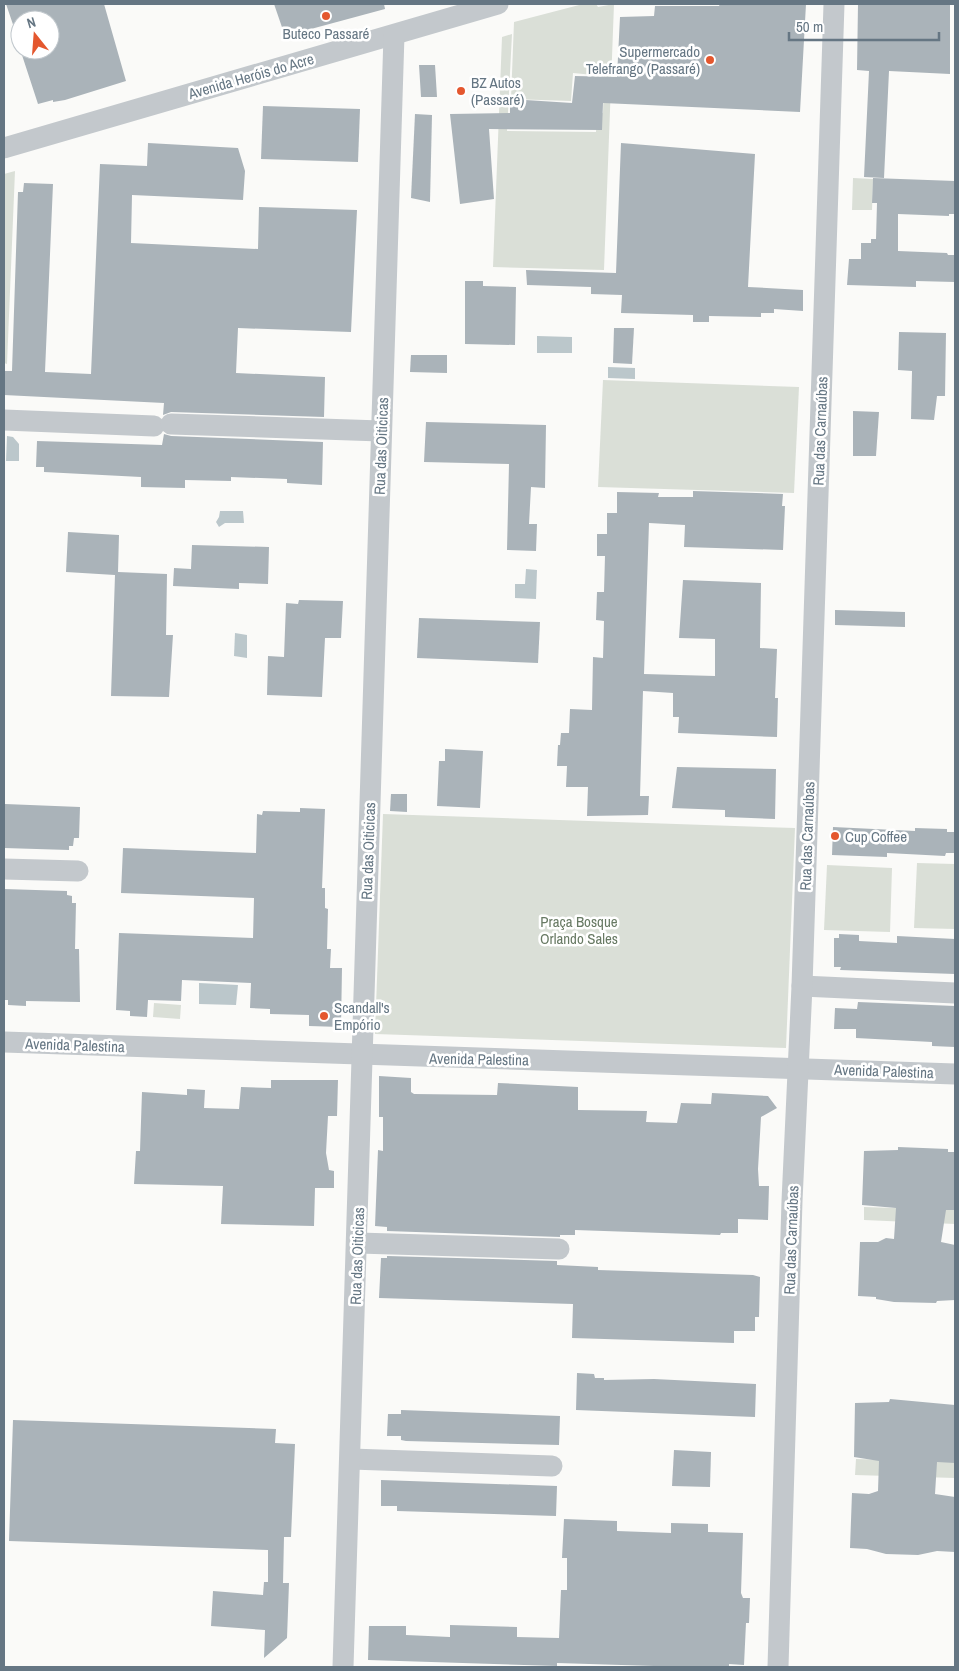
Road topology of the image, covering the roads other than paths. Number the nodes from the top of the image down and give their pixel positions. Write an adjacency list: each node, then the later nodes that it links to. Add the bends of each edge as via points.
1 (498, 4): 3 (street, Avenida Heróis do Acre)
2 (834, 4): 10 (street, Rua das Carnaúbas)
3 (454, 10): 4 (street, Avenida Heróis do Acre)
4 (394, 35): 5 (street, Avenida Heróis do Acre); 7 (street, Rua das Oiticicas)
5 (4, 148)
6 (4, 420): 7 (street)
7 (381, 431): 13 (street, Rua das Oiticicas)
8 (4, 869): 9 (street)
9 (78, 871)
10 (802, 986): 11 (street); 14 (street, Rua das Carnaúbas)
11 (955, 992)
12 (4, 1042): 13 (street, Avenida Palestina)
13 (360, 1056): 14 (street, Avenida Palestina); 16 (street, Rua das Oiticicas)
14 (799, 1069): 15 (street, Avenida Palestina); 21 (street, Rua das Carnaúbas)
15 (955, 1074)
16 (358, 1244): 17 (street); 18 (street, Rua das Oiticicas)
17 (559, 1249)
18 (351, 1459): 19 (street); 20 (street, Rua das Oiticicas)
19 (552, 1466)
20 (343, 1667)
21 (778, 1667)

